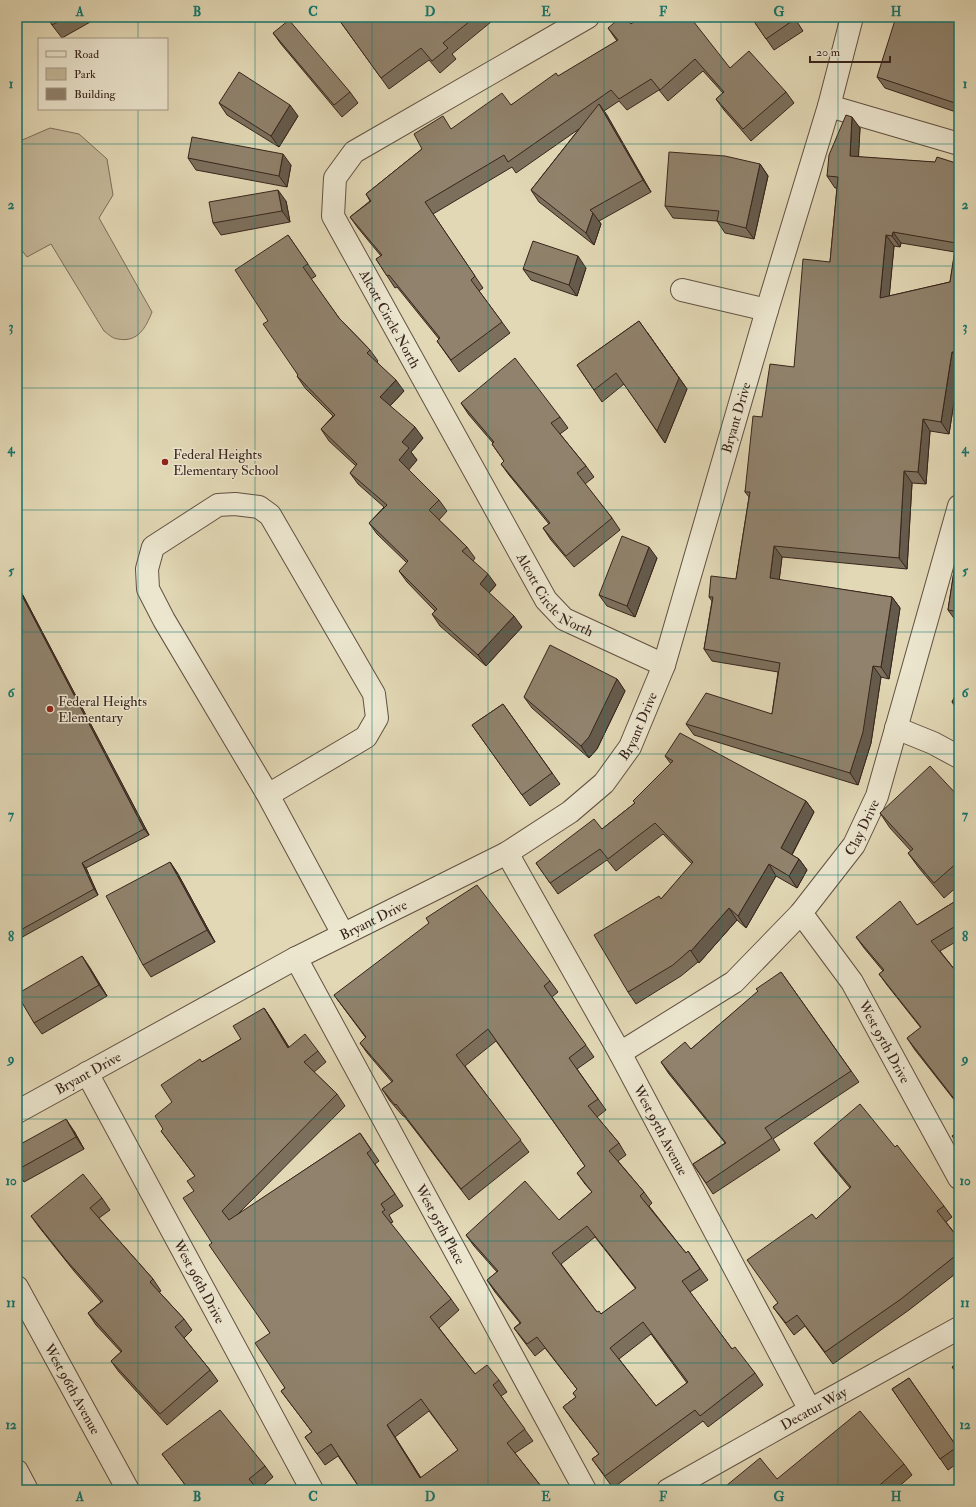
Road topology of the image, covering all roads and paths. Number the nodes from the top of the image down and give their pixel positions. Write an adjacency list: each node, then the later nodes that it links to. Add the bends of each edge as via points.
1 (588, 17): 8 (street, Alcott Circle North, via 354,152 335,178 333,216 546,600 564,619)
2 (852, 17): 3 (street, Bryant Drive)
3 (829, 106): 4 (street); 6 (street, Bryant Drive)
4 (959, 144)
5 (682, 290): 6 (street)
6 (767, 310): 8 (street, Bryant Drive)
7 (959, 506): 9 (street, Clay Drive)
8 (664, 665): 12 (street, Bryant Drive, via 630,747 604,783 570,812)
9 (896, 728): 10 (street); 13 (street, Clay Drive, via 877,796 854,845)
10 (959, 757)
11 (268, 795): 11 (street, via 366,737 377,718 374,694 270,515 259,507 218,505 153,547 147,569 148,589); 14 (street)
12 (506, 853): 14 (street, Bryant Drive); 16 (street, West 95th Avenue)
13 (801, 913): 16 (street, Clay Drive, via 734,982); 19 (street, West 95th Drive, via 852,982)
14 (343, 934): 15 (street, Bryant Drive)
15 (296, 958): 17 (street, Bryant Drive); 27 (street, West 95th Place)
16 (620, 1053): 22 (street, West 95th Avenue)
17 (87, 1073): 18 (street, Bryant Drive); 26 (street, West 96th Drive)
18 (17, 1112)
19 (959, 1178)
20 (17, 1287): 25 (street, West 96th Avenue)
21 (959, 1328): 22 (street, Decatur Way)
22 (810, 1410): 28 (street, Decatur Way)
23 (17, 1471): 24 (street)
24 (27, 1490)
25 (128, 1490)
26 (312, 1490)
27 (585, 1490)
28 (668, 1490)

